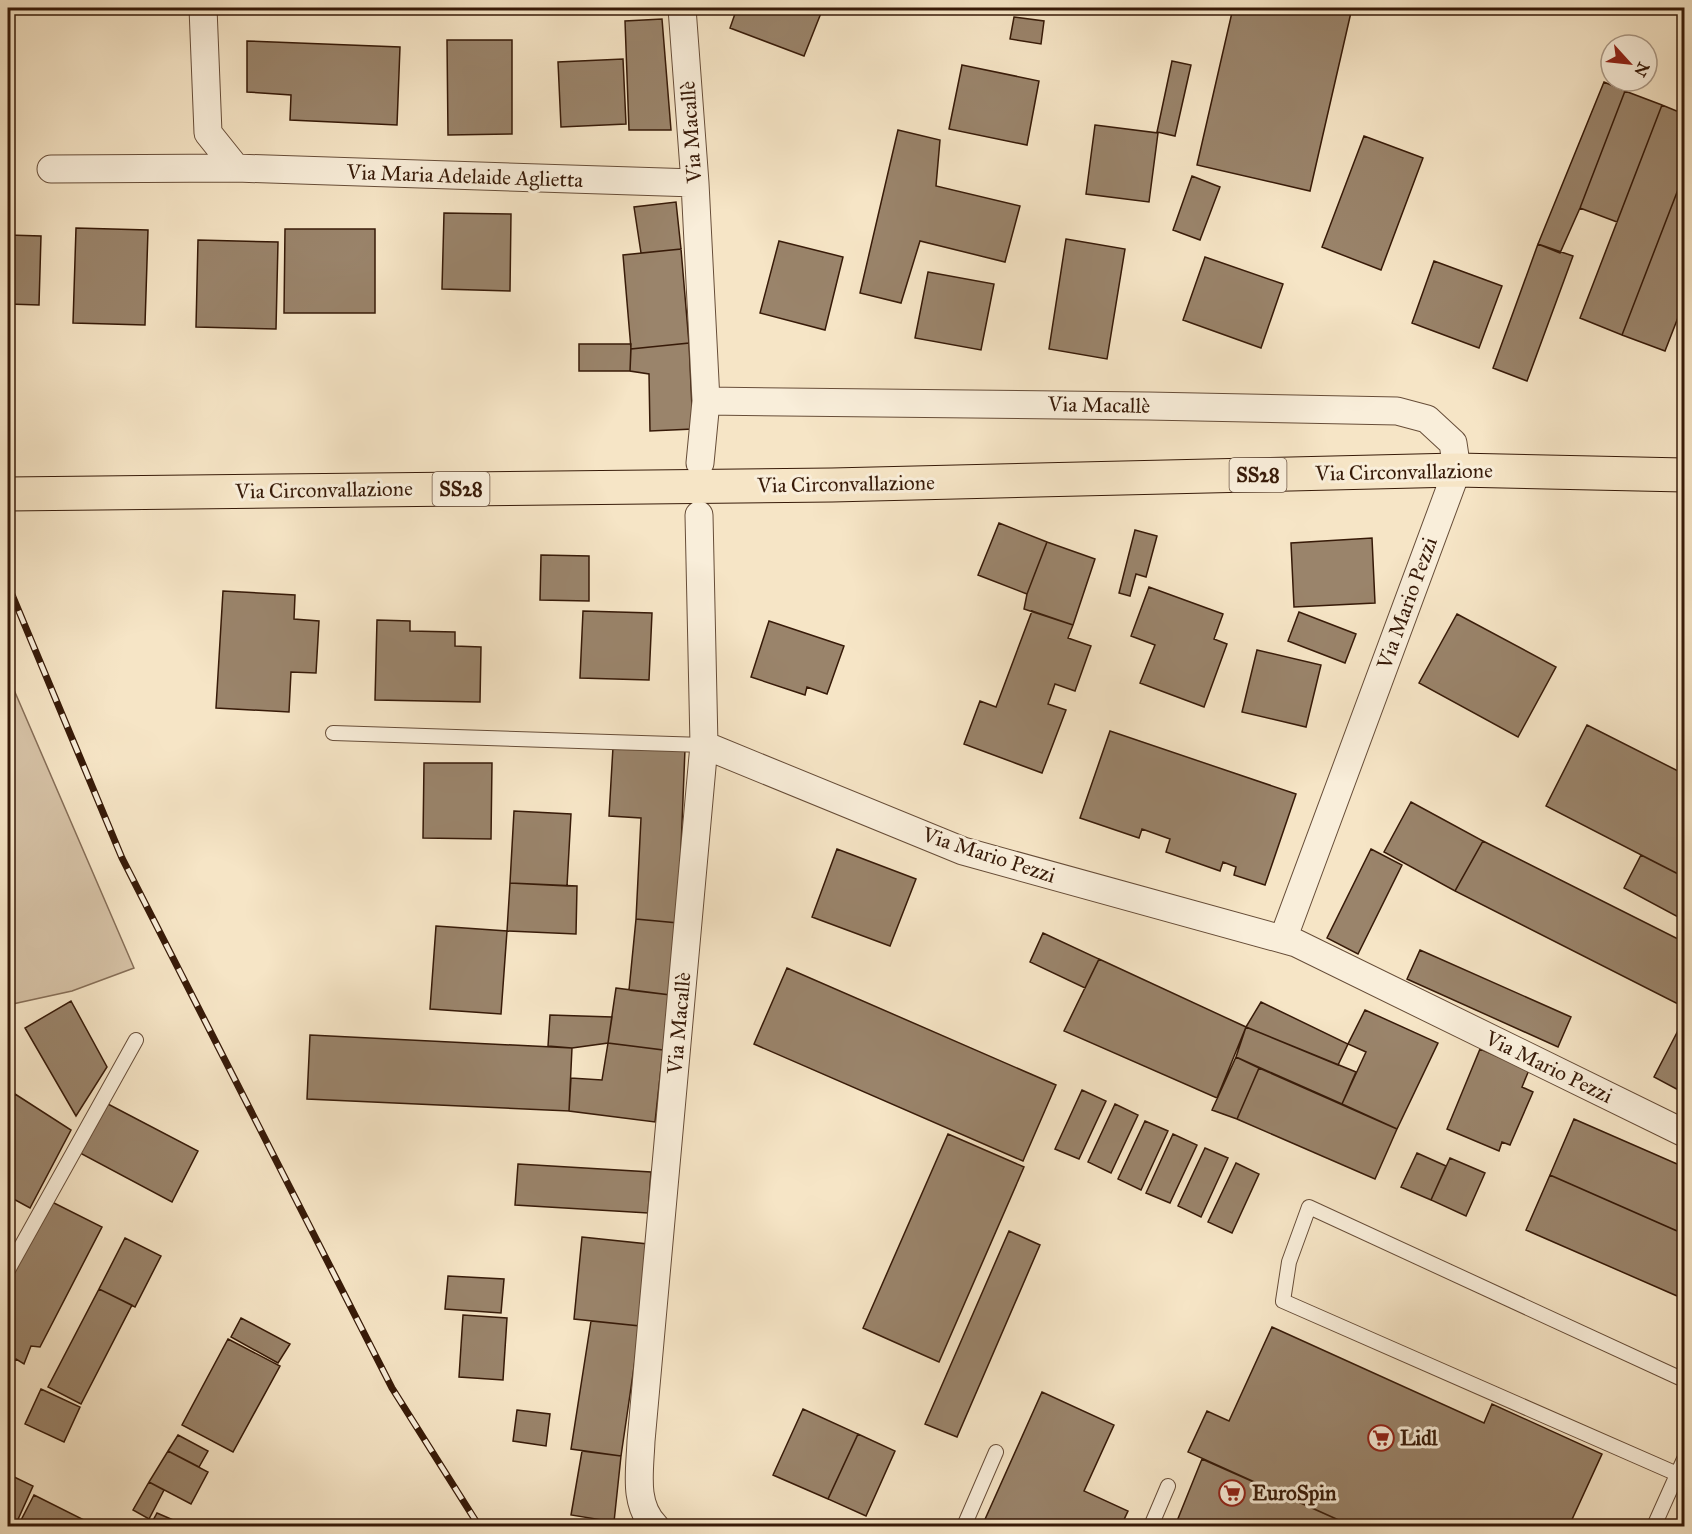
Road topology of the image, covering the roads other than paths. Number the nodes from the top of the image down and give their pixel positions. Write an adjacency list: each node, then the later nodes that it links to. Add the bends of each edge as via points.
1 (203, 8): 3 (street, via 208,132)
2 (682, 8): 5 (street, Via Macallè)
3 (236, 168): 4 (street, Via Maria Adelaide Aglietta); 5 (street, Via Maria Adelaide Aglietta)
4 (51, 169)
5 (695, 183): 6 (street, Via Macallè)
6 (706, 401): 7 (street, Via Macallè); 8 (street, Via Macallè, via 1397,411 1427,419 1453,443)
7 (700, 463)
8 (1457, 470): 9 (main road, Via Circonvallazione / SS28); 10 (main road, Via Circonvallazione / SS28, via 832,485); 14 (street, Via Mario Pezzi)
9 (1684, 475)
10 (8, 494)
11 (699, 515): 13 (street, Via Macallè)
12 (333, 733): 13 (lane)
13 (704, 745): 14 (street, Via Mario Pezzi, via 963,851); 23 (street, Via Macallè, via 641,1441 639,1500)
14 (1283, 939): 16 (street, Via Mario Pezzi)
15 (136, 1040): 17 (lane)
16 (1684, 1133)
17 (8, 1270)
18 (1684, 1380): 21 (lane, via 1309,1207 1289,1262 1283,1301)
19 (996, 1452): 24 (lane)
20 (1684, 1459): 21 (lane)
21 (1681, 1475): 26 (lane)
22 (1168, 1486): 25 (lane)
23 (655, 1527)
24 (964, 1527)
25 (1151, 1527)
26 (1654, 1527)

